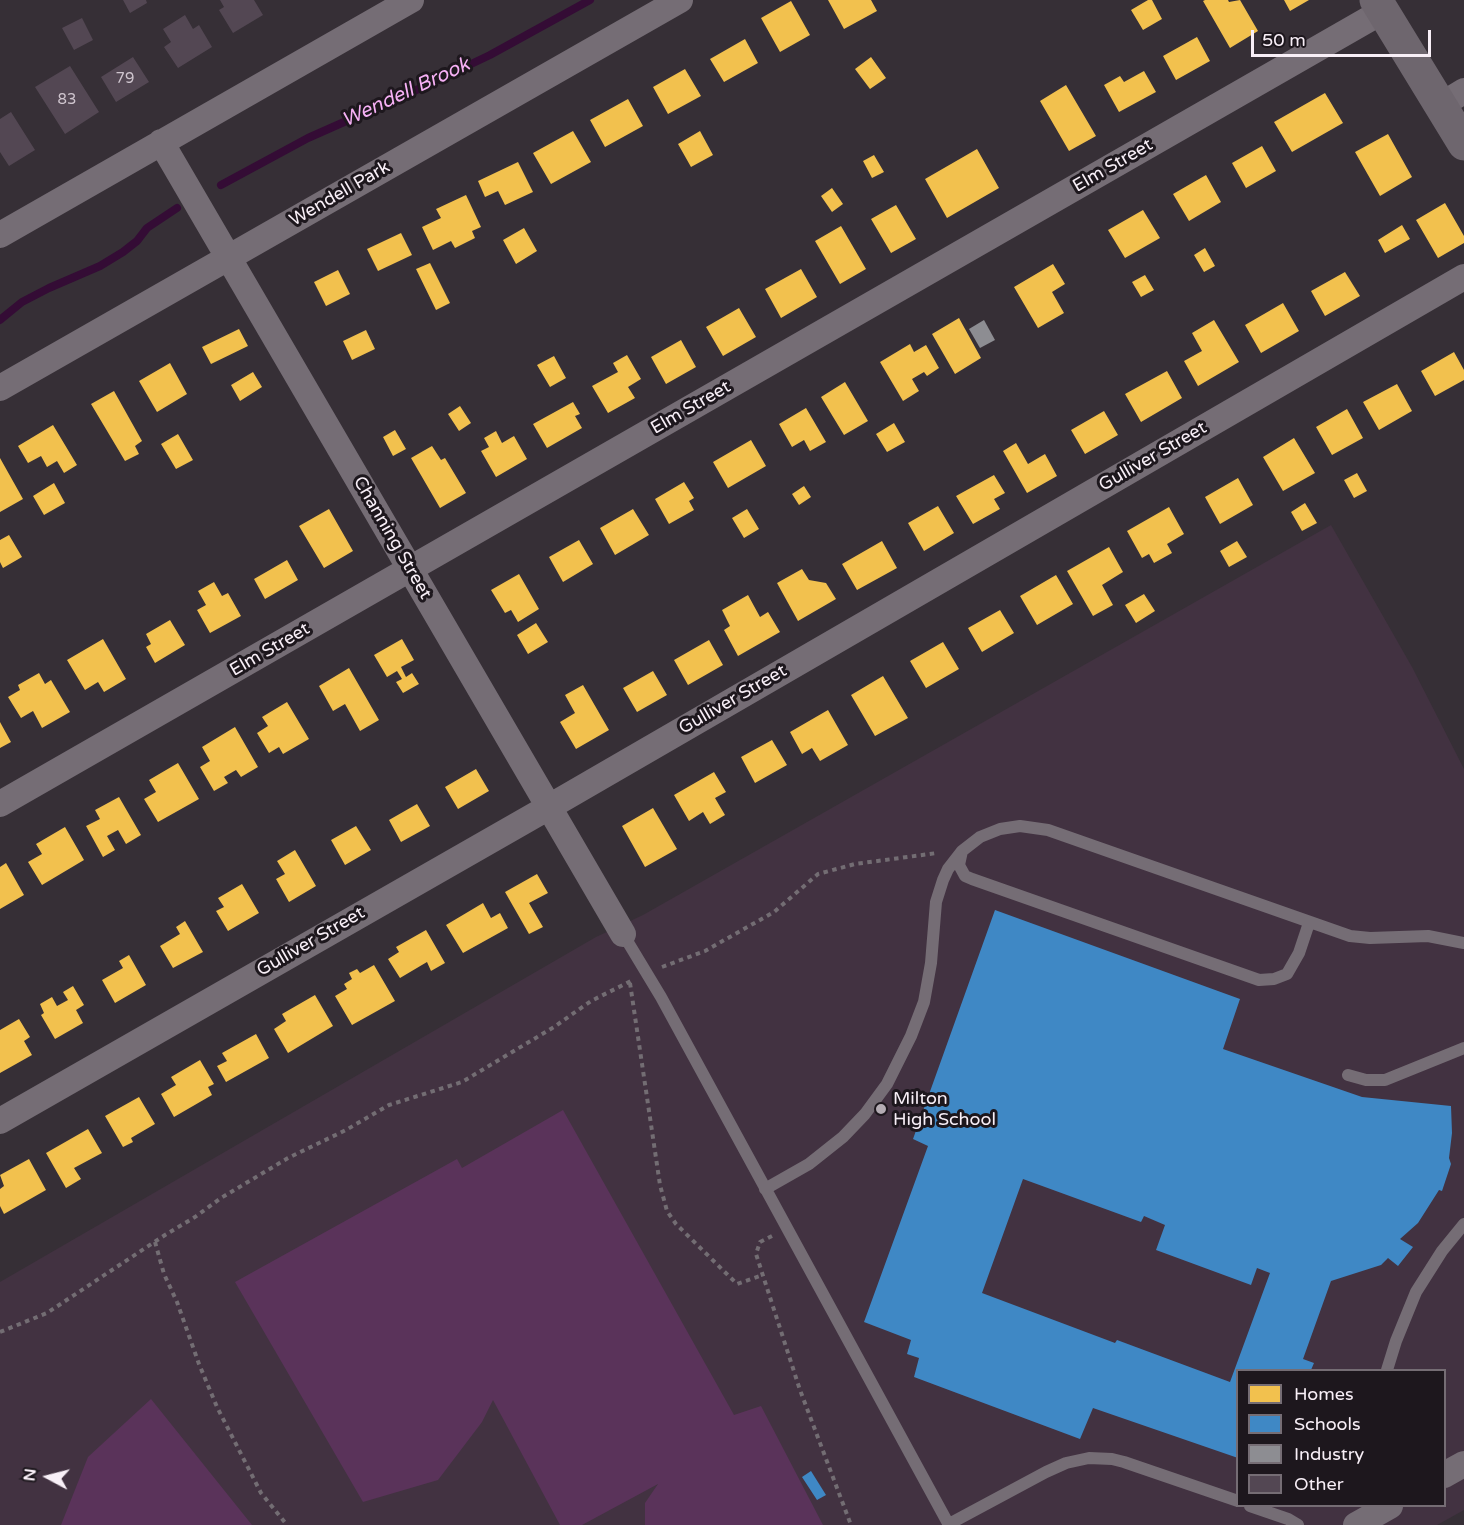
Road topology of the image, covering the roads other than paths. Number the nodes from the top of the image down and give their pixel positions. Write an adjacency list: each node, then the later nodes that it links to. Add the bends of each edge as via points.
1 (411, 0): 5 (street)
2 (680, 0): 8 (street, Wendell Park)
3 (1380, 6): 4 (main road); 11 (street, Elm Street)
4 (1452, 98): 6 (main road)
5 (161, 142): 7 (street); 8 (street, Channing Street)
6 (1464, 144)
7 (0, 235)
8 (229, 258): 10 (street, Wendell Park); 11 (street, Channing Street)
9 (1464, 277): 13 (street, Gulliver Street)
10 (0, 388)
11 (410, 569): 12 (street, Elm Street); 13 (street, Channing Street)
12 (0, 804)
13 (549, 807): 16 (street, Channing Street); 20 (street, Gulliver Street)
14 (962, 851): 15 (lane, via 980,837 1000,829 1039,828); 15 (lane, via 960,865 965,876 1259,980 1281,977 1292,968); 21 (lane, via 948,868 939,890 924,1002 896,1068 865,1114 843,1137 809,1164)
15 (1309, 923): 17 (lane, via 1360,938 1428,936)
16 (623, 934): 21 (lane)
17 (1464, 943)
18 (1464, 1048): 19 (lane, via 1385,1080)
19 (1348, 1075)
20 (0, 1120)
21 (765, 1190): 29 (lane)
22 (1464, 1224): 23 (lane, via 1416,1292)
23 (1388, 1369)
24 (1464, 1464): 25 (street)
25 (1446, 1474)
26 (1236, 1500): 29 (lane, via 1124,1462 1089,1458 1046,1472)
27 (1253, 1507): 30 (lane)
28 (1388, 1507): 31 (street)
29 (949, 1525)
30 (1298, 1525)
31 (1356, 1525)

